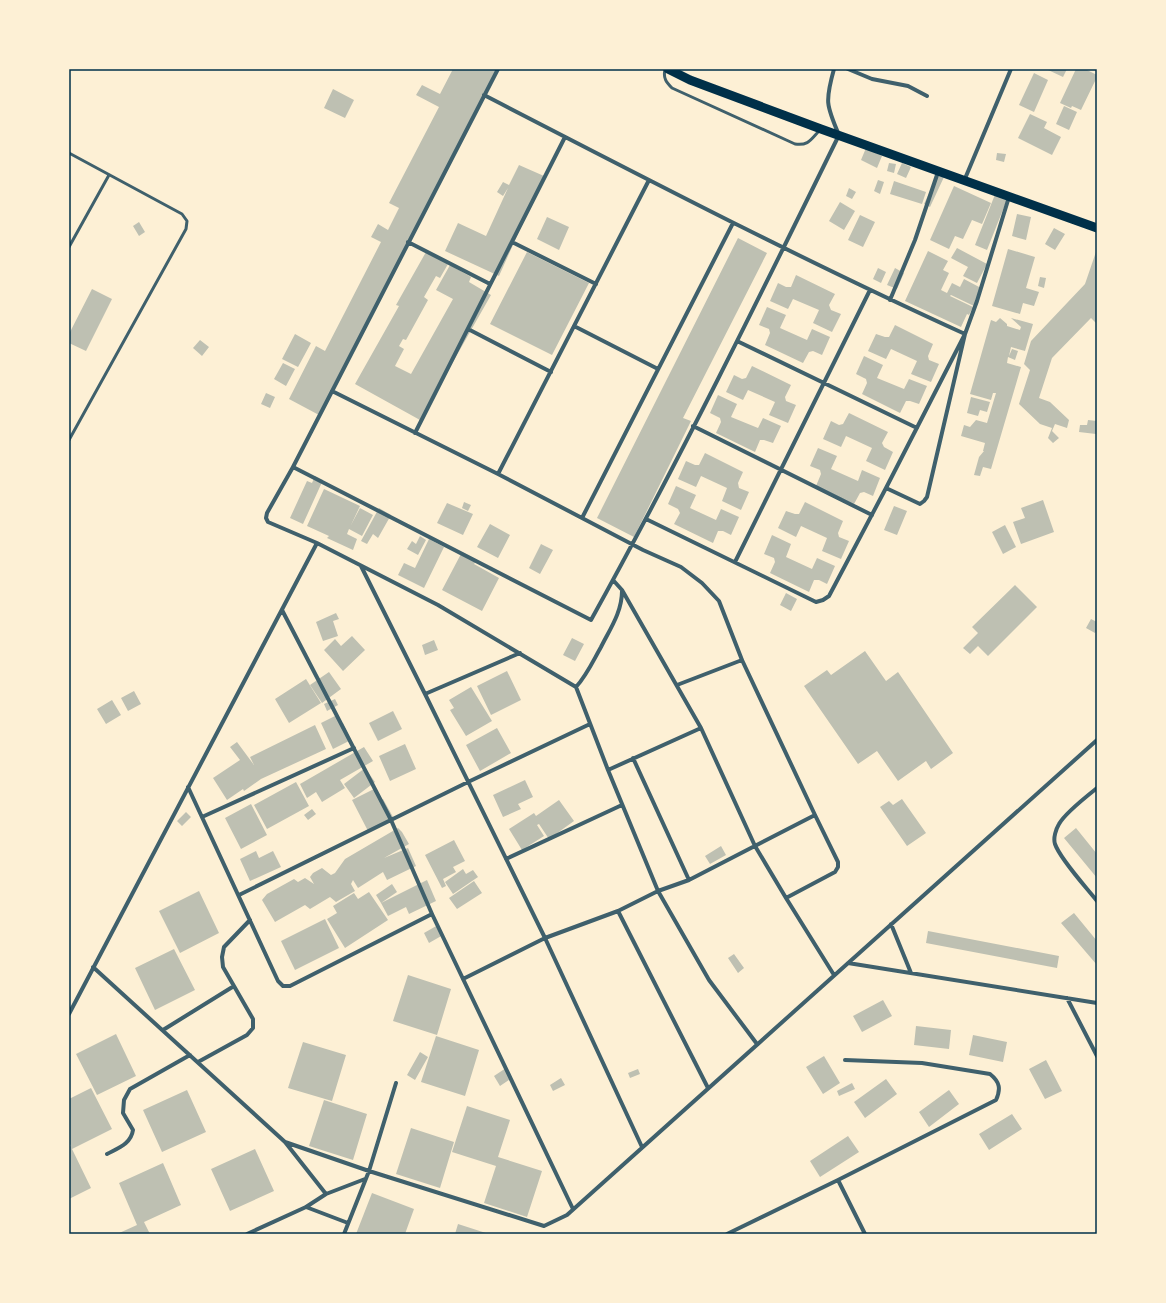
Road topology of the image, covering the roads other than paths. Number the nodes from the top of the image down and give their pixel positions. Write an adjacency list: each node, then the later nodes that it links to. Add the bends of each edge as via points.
1 (498, 69): 6 (street)
2 (666, 69): 8 (main road); 8 (lane, via 666,82 672,88 795,144 807,144)
3 (834, 69): 9 (street, via 828,100 829,112)
4 (848, 69): 7 (street, via 872,79 908,86)
5 (1012, 69): 15 (street)
6 (484, 95): 10 (street); 19 (street)
7 (927, 96)
8 (821, 128): 9 (main road)
9 (839, 135): 12 (main road); 22 (street)
10 (565, 137): 14 (street); 20 (street)
11 (69, 153): 13 (lane)
12 (938, 172): 15 (main road); 26 (street, via 915,240)
13 (109, 175): 21 (lane); 38 (lane, via 182,214 187,221 186,229)
14 (649, 180): 17 (street); 24 (street)
15 (964, 181): 16 (main road)
16 (1009, 197): 18 (main road); 29 (street)
17 (733, 223): 22 (street); 31 (street)
18 (1097, 228)
19 (408, 242): 23 (street); 34 (street)
20 (512, 242): 23 (street); 24 (street)
21 (69, 247)
22 (784, 249): 25 (street); 30 (street)
23 (490, 284): 28 (street)
24 (596, 284): 27 (street)
25 (870, 290): 26 (street); 33 (street)
26 (890, 300): 29 (street)
27 (574, 326): 31 (street); 32 (street)
28 (468, 329): 32 (street); 37 (street)
29 (965, 334): 36 (street); 42 (street, via 927,496 920,504)
30 (737, 341): 33 (street); 35 (street)
31 (658, 369): 44 (street)
32 (551, 372): 41 (street)
33 (824, 383): 36 (street); 40 (street)
34 (332, 391): 37 (street); 39 (street)
35 (693, 426): 40 (street); 45 (street)
36 (917, 428): 42 (street)
37 (415, 433): 41 (street)
38 (69, 440)
39 (293, 467): 46 (street, via 266,518 268,522); 50 (street, via 591,620)
40 (781, 470): 43 (street); 48 (street)
41 (498, 474): 44 (street)
42 (886, 488): 43 (street)
43 (872, 515): 48 (street, via 829,596 823,600 816,602)
44 (582, 518): 47 (street)
45 (646, 519): 47 (street); 48 (street)
46 (317, 543): 49 (street); 52 (street)
47 (633, 544): 50 (street); 54 (street, via 681,567 702,583 719,601)
48 (735, 562)
49 (360, 565): 53 (street, via 438,605); 57 (street)
50 (613, 580): 51 (street)
51 (622, 590): 55 (street); 56 (street, via 616,618 584,679)
52 (282, 610): 61 (street); 65 (street)
53 (520, 653): 56 (street); 57 (street)
54 (742, 660): 55 (street); 68 (street)
55 (677, 685): 59 (street)
56 (576, 687): 58 (street)
57 (425, 694): 64 (street)
58 (590, 724): 63 (street); 64 (street)
59 (701, 728): 62 (street); 71 (street)
60 (1097, 740): 81 (street)
61 (354, 748): 69 (street); 70 (street)
62 (633, 758): 63 (street); 73 (street)
63 (608, 770): 67 (street)
64 (468, 782): 70 (street); 72 (street)
65 (188, 787): 69 (street); 84 (street)
66 (1097, 788): 77 (street, via 1059,823 1055,843 1059,853)
67 (622, 805): 72 (street); 74 (street)
68 (815, 815): 71 (street); 76 (street, via 838,862 838,867 835,872)
69 (202, 817): 75 (street)
70 (391, 820): 75 (street); 79 (street)
71 (755, 846): 73 (street); 76 (street)
72 (506, 859): 82 (street)
73 (689, 880): 74 (street)
74 (658, 891): 78 (street); 93 (street, via 709,980)
75 (239, 895): 80 (street)
76 (786, 898): 86 (street)
77 (1097, 901)
78 (618, 911): 82 (street); 99 (street)
79 (432, 914): 80 (street, via 290,986 283,986 278,981); 87 (street)
80 (250, 920): 88 (street, via 224,947 223,967)
81 (891, 924): 83 (street); 85 (street)
82 (544, 938): 87 (street); 101 (street)
83 (848, 963): 85 (street); 86 (street)
84 (94, 967): 91 (street); 92 (street)
85 (911, 973): 89 (street)
86 (834, 975): 93 (street)
87 (463, 979): 108 (street)
88 (234, 986): 92 (street); 97 (street, via 253,1019 253,1028 247,1035)
89 (1067, 998): 90 (street); 95 (street)
90 (1097, 1003)
91 (69, 1014)
92 (163, 1030): 94 (street)
93 (757, 1044): 99 (street)
94 (190, 1055): 97 (street); 102 (street, via 130,1089 124,1100 123,1113 133,1130 132,1136 129,1142)
95 (1097, 1056)
96 (845, 1060): 105 (street, via 922,1063 990,1074 1000,1086 996,1100)
97 (198, 1062): 100 (street)
98 (396, 1083): 103 (street)
99 (708, 1088): 101 (street)
100 (285, 1142): 103 (street); 106 (street)
101 (642, 1147): 108 (street)
102 (107, 1154)
103 (369, 1171): 104 (street); 108 (street, via 544,1226 567,1215)
104 (365, 1179): 106 (street); 109 (street)
105 (838, 1180): 112 (street); 113 (street)
106 (326, 1194): 107 (street)
107 (306, 1207): 109 (street); 110 (street)
108 (573, 1209)
109 (348, 1224): 111 (street)
110 (247, 1234)
111 (344, 1234)
112 (727, 1234)
113 (865, 1234)

